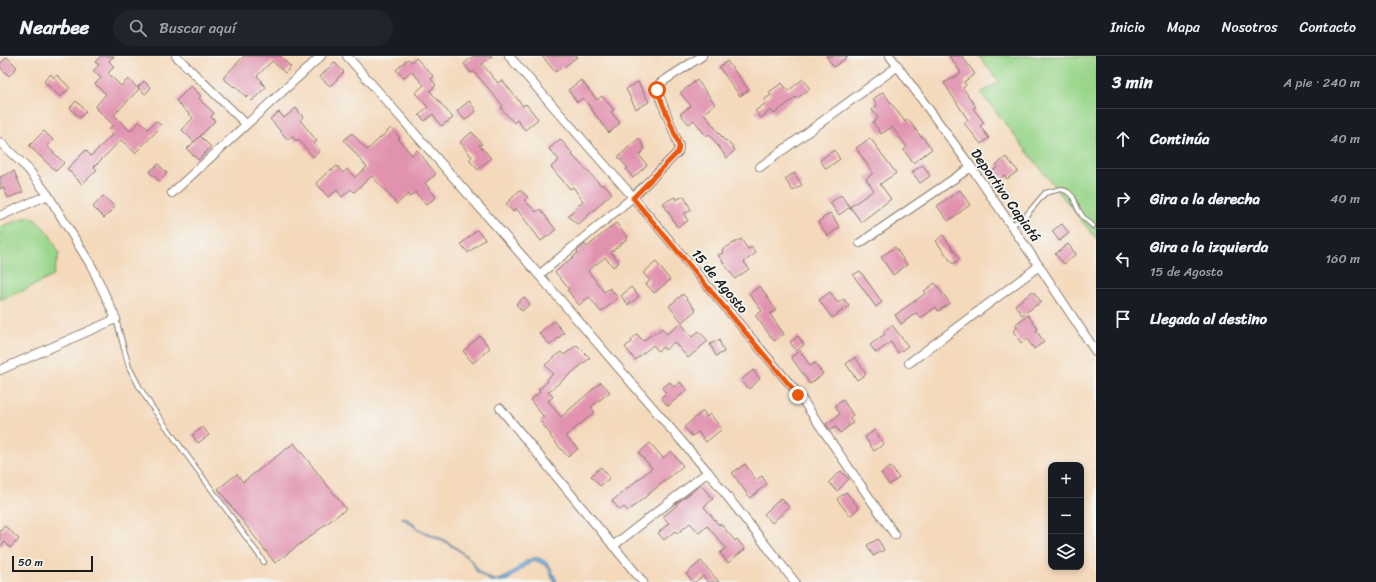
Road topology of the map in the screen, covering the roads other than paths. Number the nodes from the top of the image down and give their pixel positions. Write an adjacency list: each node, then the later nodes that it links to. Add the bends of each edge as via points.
1 (176, 56): 8 (street)
2 (321, 56): 8 (street)
3 (347, 56): 20 (street)
4 (510, 56): 14 (street, 15 de Agosto)
5 (702, 56): 14 (street, via 659,84 657,90 678,142 678,152)
6 (890, 56): 7 (street, Deportivo Capiatá)
7 (898, 66): 10 (street); 11 (street, Deportivo Capiatá)
8 (246, 124): 12 (street)
9 (0, 142): 13 (street, via 28,169)
10 (760, 167)
11 (971, 167): 16 (street, Deportivo Capiatá); 18 (street)
12 (172, 193)
13 (48, 195): 15 (street); 21 (street, via 92,267)
14 (633, 198): 20 (street); 27 (street, 15 de Agosto, via 798,395)
15 (0, 216)
16 (1011, 225): 17 (lane, via 1023,219 1045,193 1061,189 1068,192 1083,217); 19 (street, Deportivo Capiatá)
17 (1093, 226)
18 (860, 243)
19 (1039, 266): 22 (street, Deportivo Capiatá); 23 (street)
20 (539, 275): 26 (street)
21 (116, 319): 24 (street); 29 (lane, via 129,367 140,388)
22 (1096, 352)
23 (909, 363)
24 (0, 370)
25 (500, 408): 28 (street)
26 (708, 472): 28 (street); 31 (street)
27 (895, 534)
28 (614, 546): 30 (street)
29 (264, 562)
30 (643, 582)
31 (795, 582)

